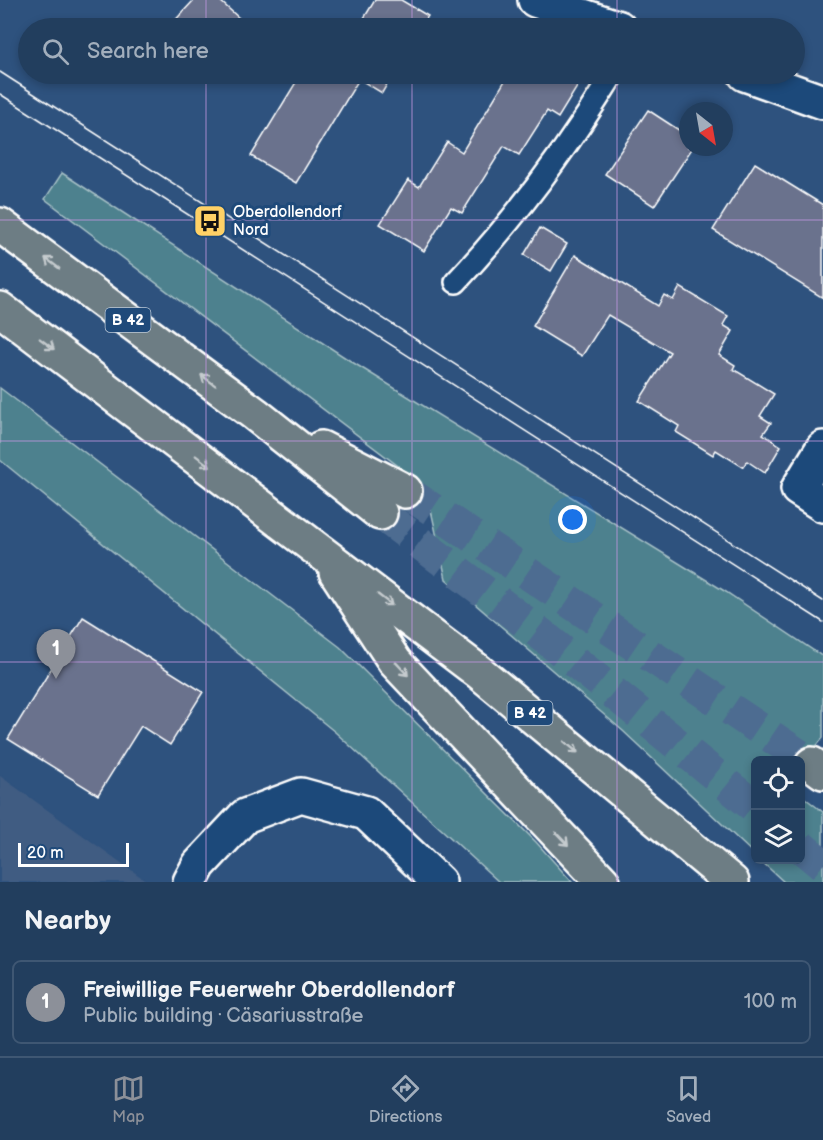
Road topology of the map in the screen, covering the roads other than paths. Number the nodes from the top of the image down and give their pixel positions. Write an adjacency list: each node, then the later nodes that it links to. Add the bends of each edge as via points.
1 (535, 0): 2 (street)
2 (589, 18)
3 (607, 84): 7 (lane, via 566,149 501,234)
4 (773, 84): 5 (street)
5 (823, 102)
6 (0, 225): 9 (highway, B 42, one-way to 6)
7 (456, 282)
8 (0, 309): 14 (highway, B 42, one-way to 14)
9 (255, 414): 11 (highway, B 42); 13 (highway, B 42)
10 (823, 448): 12 (street, via 798,489)
11 (405, 491)
12 (823, 505)
13 (380, 513)
14 (322, 551): 17 (highway, B 42, one-way to 17, via 395,662); 18 (highway, B 42, one-way to 18, via 479,672)
15 (190, 882): 16 (street, via 199,865 245,816 301,795 366,813)
16 (439, 882)
17 (603, 882)
18 (732, 882)

